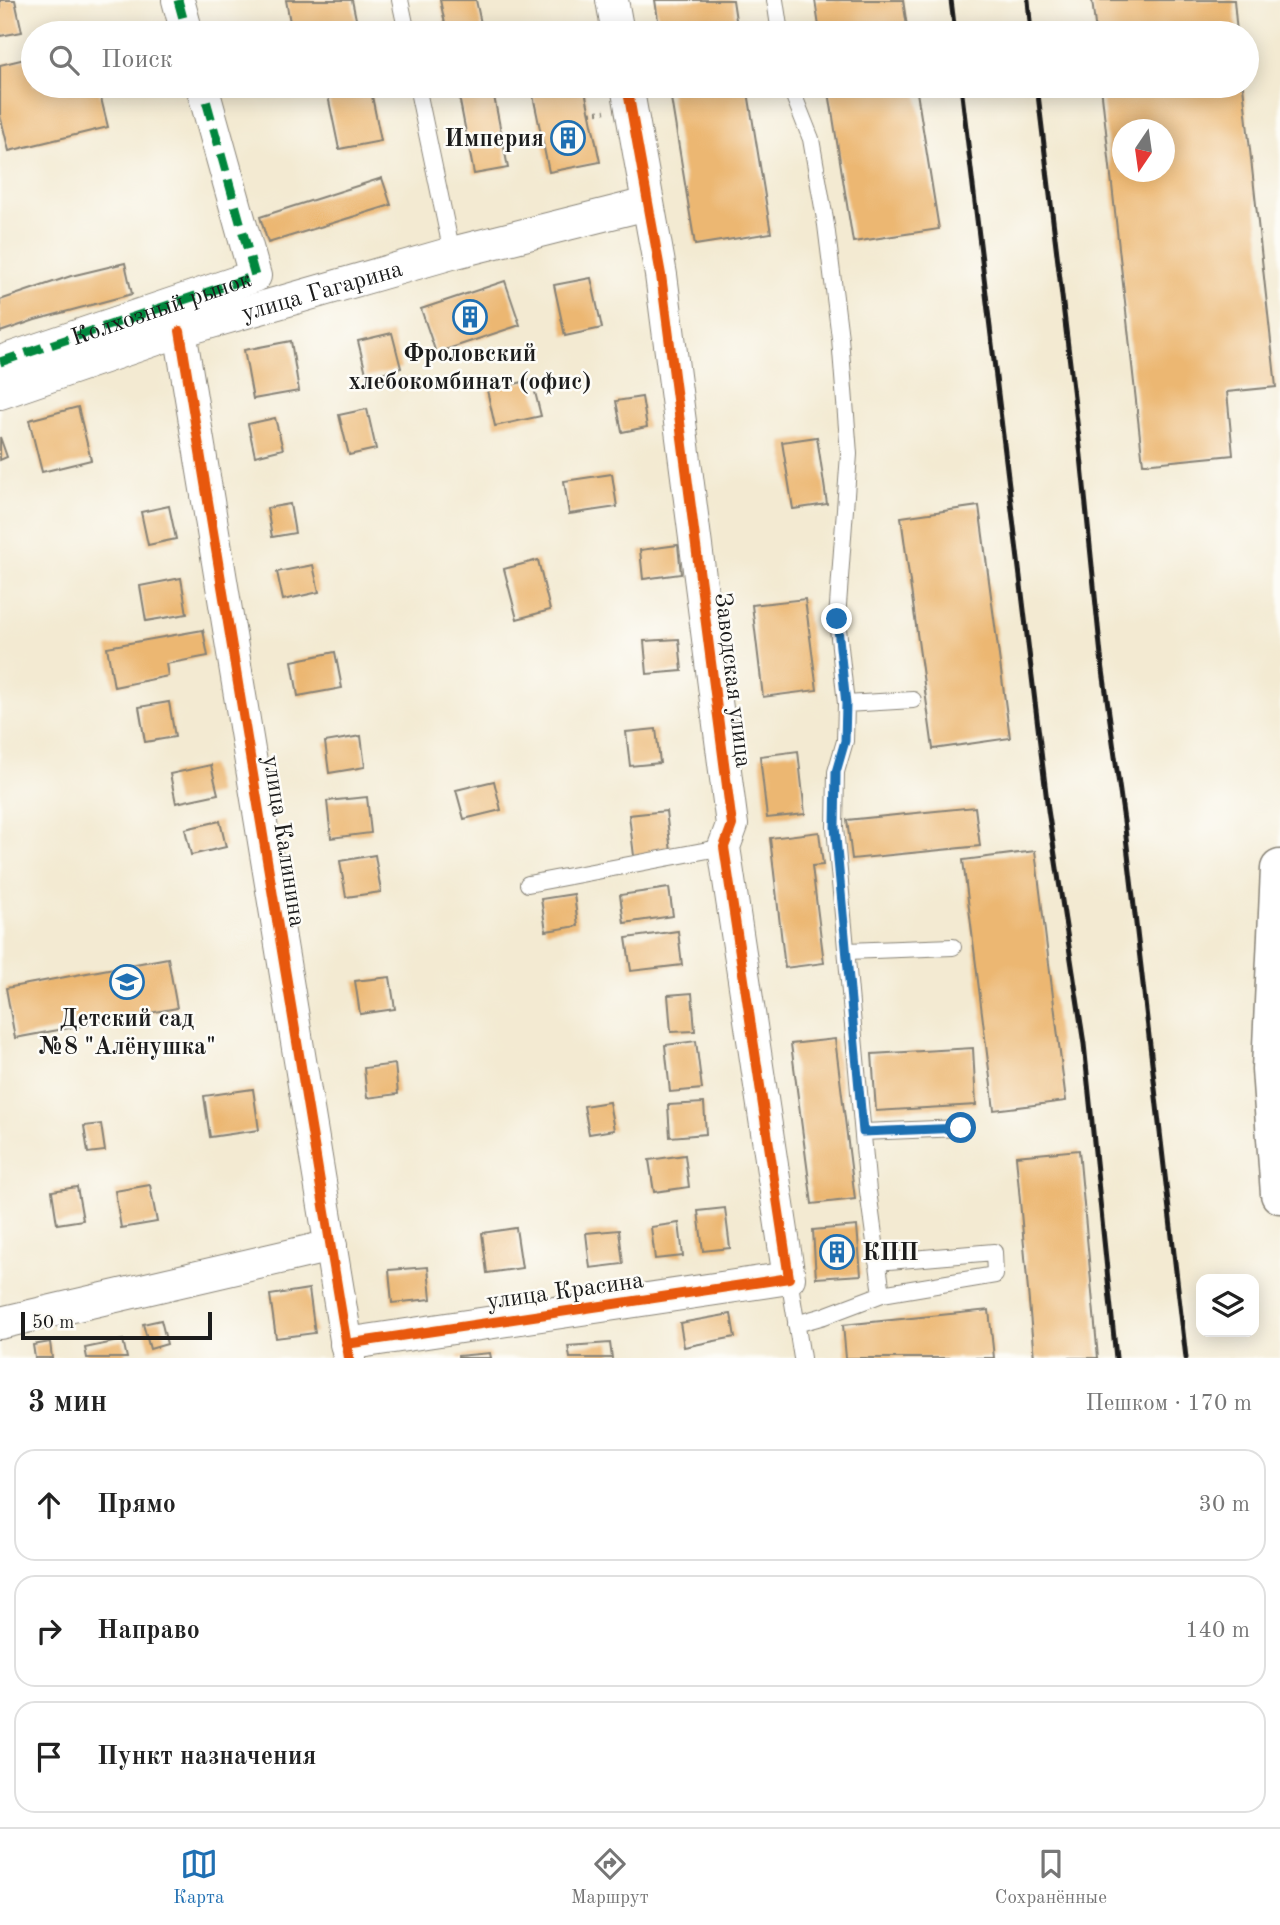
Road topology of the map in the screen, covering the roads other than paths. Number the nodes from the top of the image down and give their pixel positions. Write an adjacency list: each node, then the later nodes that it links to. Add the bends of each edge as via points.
1 (177, 0): 5 (street)
2 (400, 0): 6 (lane)
3 (612, 0): 7 (street)
4 (775, 0): 8 (lane)
5 (183, 21)
6 (404, 21)
7 (616, 21)
8 (778, 21)
9 (204, 98): 16 (street, Колхозный рынок, via 255,275)
10 (420, 98): 14 (lane)
11 (629, 98): 13 (street, Заводская улица)
12 (795, 98): 19 (lane, via 811,139 826,225 849,454 837,619)
13 (647, 204): 14 (street, улица Гагарина); 20 (street, Заводская улица, via 661,275 732,825)
14 (452, 253): 15 (street, улица Гагарина)
15 (180, 331): 17 (street, улица Гагарина); 28 (street, улица Калинина)
16 (0, 362)
17 (0, 393)
18 (913, 700): 19 (lane)
19 (846, 704): 24 (lane, via 845,741 836,772 835,827)
20 (724, 847): 22 (lane); 30 (street, Заводская улица)
21 (1280, 869): 27 (street, via 1271,1069)
22 (528, 884)
23 (953, 947): 24 (lane)
24 (847, 951): 26 (lane)
25 (961, 1128): 26 (lane)
26 (863, 1132): 29 (lane)
27 (1280, 1194)
28 (331, 1246): 32 (street); 34 (street, улица Калинина)
29 (877, 1262): 31 (lane); 31 (lane, via 994,1252 995,1275)
30 (789, 1279): 33 (lane); 34 (street, улица Красина)
31 (882, 1294): 33 (lane)
32 (0, 1323)
33 (796, 1324): 35 (lane)
34 (347, 1351)
35 (802, 1358)

